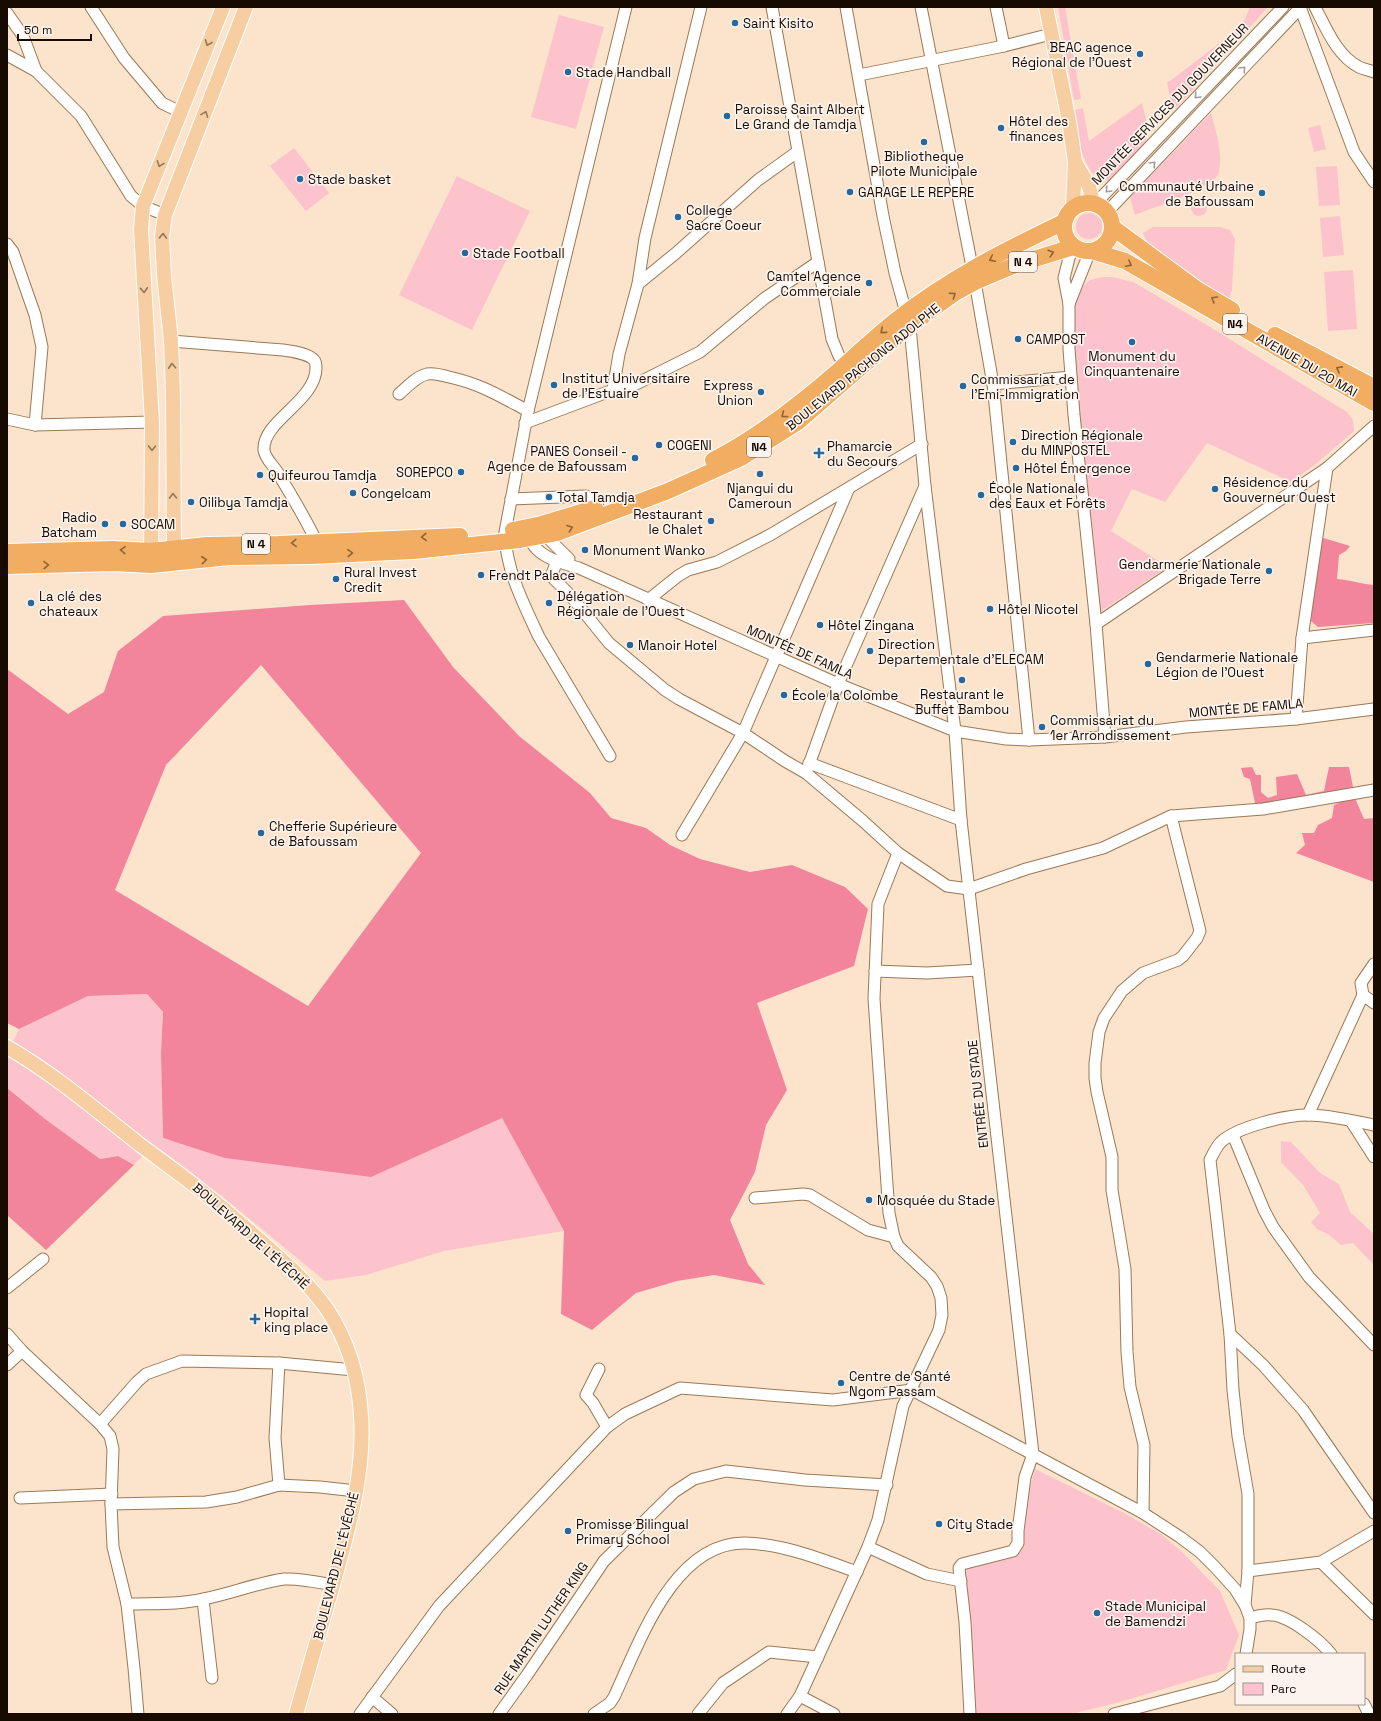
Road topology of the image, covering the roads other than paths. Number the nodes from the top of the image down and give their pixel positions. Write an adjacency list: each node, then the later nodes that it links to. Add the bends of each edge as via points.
1 (91, 7): 22 (street, via 124,58 162,103)
2 (223, 7): 22 (main road, one-way to 22)
3 (246, 7): 29 (main road, one-way to 3)
4 (626, 7): 46 (street)
5 (702, 7): 35 (street, via 645,238)
6 (772, 7): 23 (street)
7 (846, 7): 21 (street, ENTRÉE DU STADE)
8 (921, 7): 18 (street)
9 (996, 7): 16 (street)
10 (1046, 7): 15 (main road)
11 (1283, 7): 28 (street, MONTÉE SERVICES DU GOUVERNEUR, one-way to 28)
12 (1301, 7): 25 (street, via 1354,152); 28 (street, one-way to 12)
13 (1315, 7): 20 (street, via 1346,58 1359,67)
14 (7, 13): 19 (street, via 20,31)
15 (1051, 34): 16 (street); 24 (main road, via 1070,121)
16 (1004, 46): 18 (street)
17 (7, 55): 19 (street)
18 (930, 61): 21 (street); 34 (street)
19 (36, 71): 26 (street, via 81,116 131,196)
20 (1374, 72)
21 (859, 75): 37 (street, ENTRÉE DU STADE, via 885,223)
22 (180, 112): 26 (main road, one-way to 26)
23 (797, 152): 33 (street); 35 (street, via 758,180)
24 (1075, 162): 27 (main road); 28 (main road)
25 (1374, 182)
26 (143, 206): 29 (street); 48 (main road, one-way to 48, via 140,229)
27 (1074, 207): 28 (highway, via 1079,204); 30 (highway)
28 (1102, 212): 32 (highway, via 1111,234 1104,245); 42 (highway, AVENUE DU 20 MAI / N4, one-way to 28, via 1198,290)
29 (165, 215): 38 (main road, one-way to 29, via 163,267 162,236)
30 (1064, 222): 32 (highway, via 1066,238); 34 (highway, N 4, one-way to 34)
31 (7, 244): 50 (street, via 13,252 42,346)
32 (1082, 249): 34 (highway, N 4, one-way to 32); 36 (street); 36 (street, via 1067,262 1064,278); 45 (highway, AVENUE DU 20 MAI / N4, one-way to 45, via 1125,262)
33 (818, 262): 39 (street, via 832,340 839,356); 43 (street, via 765,298 700,352 632,386)
34 (974, 275): 37 (highway, BOULEVARD PACHONG ADOLPHE / N4, via 955,293); 41 (street)
35 (638, 284): 43 (street, via 619,354)
36 (1069, 304): 40 (street)
37 (908, 320): 39 (highway, BOULEVARD PACHONG ADOLPHE / N4); 52 (street, ENTRÉE DU STADE)
38 (171, 341): 61 (street, via 283,350 314,359 314,380 275,425 264,447 265,455); 63 (main road, one-way to 38)
39 (850, 369): 57 (highway, BOULEVARD PACHONG ADOLPHE / N4, via 798,422 741,458 668,491)
40 (1071, 377): 41 (street); 68 (street)
41 (993, 384): 78 (street)
42 (1374, 388)
43 (613, 390): 49 (street)
44 (400, 394): 46 (street, via 427,374 440,375 479,385)
45 (1374, 403)
46 (528, 412): 49 (street)
47 (7, 418): 50 (street)
48 (152, 422): 50 (street); 64 (main road, one-way to 64)
49 (526, 423): 56 (street)
50 (35, 425)
51 (1374, 426): 53 (street)
52 (922, 444): 54 (street, ENTRÉE DU STADE); 55 (street)
53 (1327, 468): 68 (street); 70 (street)
54 (926, 486): 72 (street); 75 (street, ENTRÉE DU STADE)
55 (849, 488): 67 (street, via 770,535 717,562 688,570); 71 (street)
56 (511, 499): 57 (street, via 586,496 593,500); 60 (street)
57 (600, 512): 58 (highway, BOULEVARD PACHONG ADOLPHE / N4)
58 (544, 530): 59 (highway, BOULEVARD PACHONG ADOLPHE / N4); 65 (street)
59 (528, 534): 60 (highway, BOULEVARD PACHONG ADOLPHE / N4); 65 (street, MONTÉE DE FAMLA, via 541,553)
60 (505, 537): 61 (highway, N 4, via 413,551); 79 (street, via 515,581 539,637)
61 (320, 548): 63 (highway, N 4, via 229,557)
62 (7, 552): 64 (highway, N 4, one-way to 62, via 112,549)
63 (174, 556): 64 (highway, N 4)
64 (151, 558): 66 (highway, N 4, one-way to 64, via 113,563)
65 (561, 559): 67 (street, MONTÉE DE FAMLA); 76 (street, via 552,574 554,579 609,643 665,690)
66 (7, 566)
67 (648, 600): 71 (street, MONTÉE DE FAMLA)
68 (1096, 624): 77 (street)
69 (1374, 630): 70 (street)
70 (1302, 638): 74 (street)
71 (776, 656): 72 (street, MONTÉE DE FAMLA); 76 (street)
72 (838, 684): 75 (street, MONTÉE DE FAMLA); 80 (street)
73 (1374, 709): 74 (street, MONTÉE DE FAMLA)
74 (1296, 719): 77 (street, MONTÉE DE FAMLA, via 1186,727)
75 (955, 732): 78 (street, MONTÉE DE FAMLA); 83 (street, ENTRÉE DU STADE)
76 (743, 733): 80 (street); 84 (street)
77 (1105, 737): 78 (street, MONTÉE DE FAMLA)
78 (1029, 740)
79 (610, 756)
80 (807, 768): 83 (street); 85 (street)
81 (1374, 790): 82 (street, via 1263,809)
82 (1171, 816): 86 (street, via 1103,848 1026,869); 119 (street, via 1200,931 1178,960 1142,973 1122,991 1104,1018 1099,1032 1095,1078 1112,1157 1112,1190 1125,1269 1130,1387 1144,1446)
83 (961, 820): 86 (street, ENTRÉE DU STADE)
84 (682, 835)
85 (898, 853): 86 (street, via 947,886); 89 (street, via 878,904)
86 (969, 889): 88 (street, ENTRÉE DU STADE)
87 (1374, 964): 90 (street, via 1361,983)
88 (978, 970): 89 (street, via 927,973); 113 (street, ENTRÉE DU STADE)
89 (875, 971): 99 (street, via 874,998 886,1182)
90 (1363, 994): 91 (street); 93 (street)
91 (1374, 1003)
92 (7, 1047): 109 (main road, BOULEVARD DE L'ÉVÊCHÉ, via 32,1062 100,1112 201,1190 296,1272 315,1293 336,1324)
93 (1308, 1115): 94 (street); 96 (street, via 1272,1119)
94 (1351, 1121): 95 (street); 97 (street)
95 (1374, 1125)
96 (1233, 1135): 103 (street, via 1222,1141 1210,1160); 104 (street, via 1273,1227 1309,1277)
97 (1374, 1157)
98 (755, 1198): 99 (street, via 810,1195 868,1230)
99 (894, 1238): 110 (street, via 898,1246 931,1276 941,1298 942,1315 939,1330)
100 (43, 1259): 101 (street)
101 (7, 1288)
102 (7, 1334): 105 (street)
103 (1230, 1334): 120 (street, via 1303,1410); 124 (street, via 1238,1436 1248,1494)
104 (1374, 1345)
105 (22, 1351): 107 (street); 111 (street)
106 (279, 1364): 109 (street); 111 (street, via 182,1361 172,1364 146,1374); 114 (street, via 275,1438)
107 (7, 1365)
108 (599, 1369): 112 (street, via 586,1395)
109 (354, 1370): 116 (main road, BOULEVARD DE L'ÉVÊCHÉ, via 361,1417)
110 (912, 1390): 112 (street, via 833,1400 680,1388 625,1414); 113 (street); 115 (street, via 900,1414)
111 (100, 1424): 118 (street, via 110,1436 113,1449)
112 (607, 1427): 139 (street, via 439,1606)
113 (1033, 1454): 119 (street); 126 (street, via 1024,1477 1018,1543 1013,1551 962,1564 959,1568)
114 (279, 1485): 116 (street); 118 (street, via 237,1497 206,1502)
115 (886, 1485): 122 (street, via 878,1520); 145 (street, RUE MARTIN LUTHER KING, via 805,1480 726,1471 694,1479 682,1485 604,1561)
116 (356, 1491): 127 (main road, BOULEVARD DE L'ÉVÊCHÉ)
117 (20, 1498): 118 (street)
118 (112, 1499): 129 (street, via 113,1547)
119 (1143, 1513): 130 (street, via 1180,1537 1216,1566)
120 (1374, 1513)
121 (1374, 1531): 123 (street)
122 (868, 1547): 125 (street); 126 (street, via 927,1574)
123 (1321, 1562): 124 (street); 131 (street)
124 (1248, 1571): 130 (street)
125 (857, 1572): 135 (street); 146 (street, via 803,1553 744,1543 722,1546 706,1554 688,1567 660,1602 610,1704)
126 (961, 1581): 150 (street)
127 (333, 1585): 128 (street, via 284,1579); 142 (main road, BOULEVARD DE L'ÉVÊCHÉ)
128 (203, 1600): 129 (street); 137 (street)
129 (127, 1604): 141 (street)
130 (1245, 1605): 132 (street)
131 (1374, 1614)
132 (1250, 1618): 133 (street); 134 (street, via 1261,1614 1286,1620 1308,1633)
133 (1246, 1653)
134 (1330, 1653)
135 (818, 1658): 138 (street); 147 (street, via 769,1652 723,1683)
136 (1235, 1675): 151 (street, via 1220,1686)
137 (212, 1678)
138 (800, 1696): 148 (street); 149 (street)
139 (372, 1697): 143 (street); 144 (street)
140 (1364, 1705): 152 (street)
141 (138, 1714)
142 (296, 1714)
143 (360, 1714)
144 (392, 1714)
145 (499, 1714)
146 (594, 1714)
147 (698, 1714)
148 (787, 1714)
149 (834, 1714)
150 (970, 1714)
151 (1114, 1714)
152 (1369, 1714)

